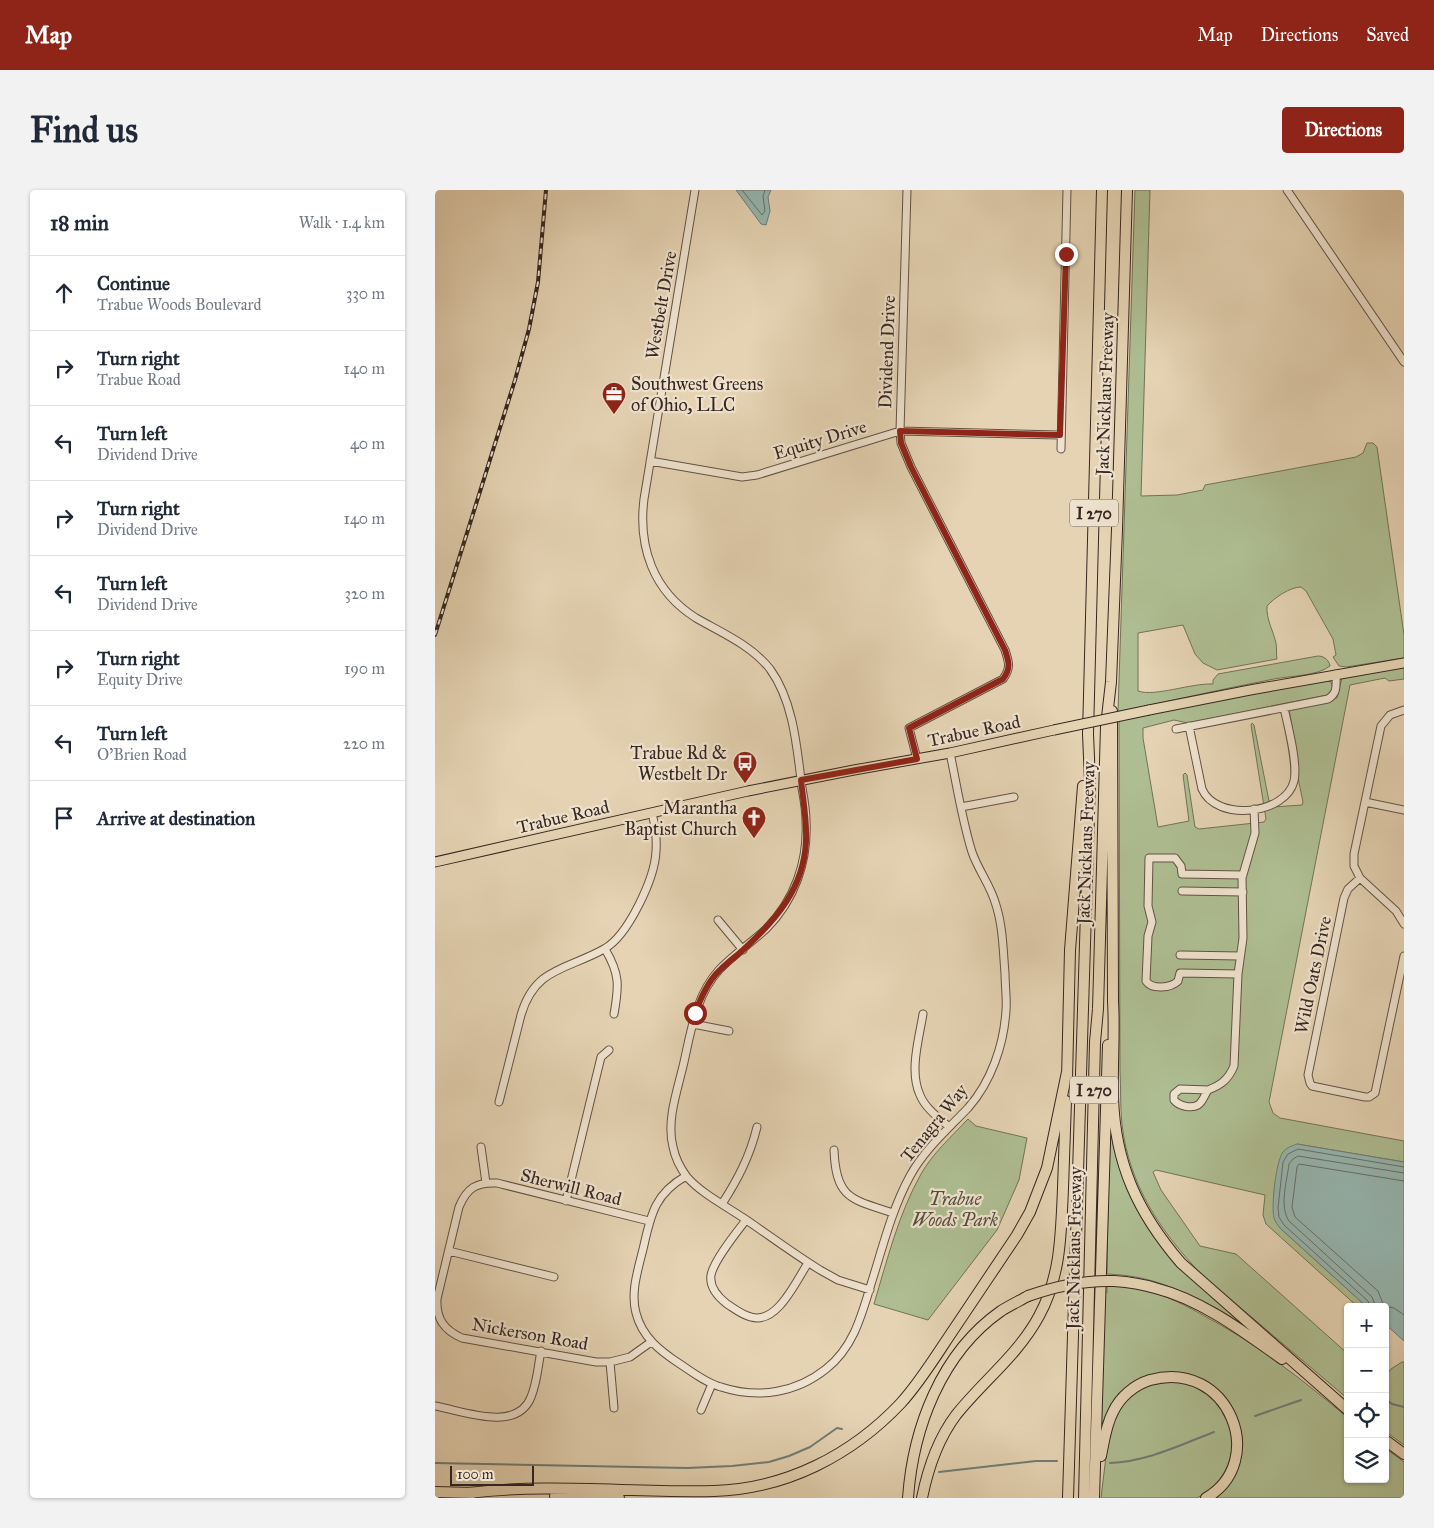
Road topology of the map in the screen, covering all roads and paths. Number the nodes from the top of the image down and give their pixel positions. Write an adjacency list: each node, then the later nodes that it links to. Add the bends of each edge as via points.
1 (695, 190): 11 (street, Westbelt Drive)
2 (907, 190): 8 (street, Dividend Drive)
3 (1067, 190): 9 (street)
4 (1103, 190): 19 (highway, Jack Nicklaus Freeway / I 270)
5 (1127, 190): 14 (highway, Jack Nicklaus Freeway / I 270)
6 (1287, 190): 7 (street)
7 (1404, 362)
8 (900, 431): 9 (street, Equity Drive); 11 (street, Equity Drive, via 757,476 735,476); 21 (street, Dividend Drive, via 901,443 911,467 1009,662 1009,670 1003,679 909,728)
9 (1060, 435): 10 (street)
10 (1061, 449)
11 (650, 461): 22 (street, Westbelt Drive, via 642,530 651,568 680,606 751,650 776,678 788,707)
12 (1404, 663): 13 (main road, Trabue Road)
13 (1336, 674): 15 (street, via 1337,686 1331,697); 20 (main road, Trabue Road, bridge)
14 (1111, 682): 42 (highway); 84 (highway, Jack Nicklaus Freeway / I 270, via 1106,726 1095,1042)
15 (1284, 708): 17 (street); 26 (street, via 1295,767 1294,780 1281,800)
16 (1404, 710): 24 (street, via 1390,715 1381,726)
17 (1189, 726): 18 (street); 26 (street, via 1205,795 1215,805 1226,809)
18 (1176, 729)
19 (1088, 734): 48 (highway, via 1071,950); 83 (highway, Jack Nicklaus Freeway / I 270)
20 (950, 753): 21 (main road, Trabue Road); 25 (street, Tenagra Way)
21 (917, 759): 22 (main road, Trabue Road)
22 (801, 780): 28 (main road, Trabue Road); 37 (street, Westbelt Drive, via 807,839 798,880 774,920)
23 (1015, 797): 25 (street)
24 (1365, 802): 27 (street); 31 (street, via 1354,854 1354,866)
25 (961, 807): 51 (street, Tenagra Way, via 973,855 996,904 1002,931 1006,1011 1003,1037 985,1084)
26 (1254, 808): 30 (street, via 1255,833)
27 (1404, 810)
28 (652, 813): 29 (main road, Trabue Road); 36 (street, via 656,852 650,874 627,927)
29 (435, 862)
30 (1243, 875): 33 (street); 41 (street, via 1183,874 1175,858 1149,858 1148,906 1152,922 1148,936 1148,984 1171,986 1178,981 1180,973)
31 (1360, 878): 35 (street, via 1396,911); 40 (street, Wild Oats Drive, via 1344,898 1308,1075 1310,1083 1317,1088 1365,1097 1372,1095 1377,1088)
32 (1182, 891): 33 (street)
33 (1243, 892): 39 (street)
34 (718, 920): 37 (street)
35 (1404, 924)
36 (605, 949): 43 (street, via 618,976); 50 (street, via 547,975 534,987 522,1009)
37 (743, 950): 45 (street, Westbelt Drive, via 719,970 700,1000)
38 (1181, 955): 39 (street)
39 (1240, 956): 41 (street)
40 (1404, 956)
41 (1238, 974): 49 (street, via 1235,1066 1222,1084)
42 (1113, 1001): 70 (highway, via 1113,1095 1117,1142 1143,1213 1181,1263); 77 (highway, via 1106,1077)
43 (614, 1014)
44 (923, 1014): 51 (street, via 916,1084 925,1104)
45 (693, 1024): 46 (street); 55 (street, Westbelt Drive, via 671,1128 672,1145)
46 (729, 1031)
47 (609, 1050): 57 (street, via 601,1057)
48 (1067, 1072): 79 (highway, via 1047,1168 1017,1235 914,1386 886,1418 852,1446 803,1472 754,1486 717,1491 507,1488); 82 (highway, via 1062,1231 1053,1285 1031,1330 946,1430 930,1465)
49 (1207, 1090)
50 (499, 1102)
51 (949, 1127): 59 (street, Tenagra Way, via 910,1175)
52 (757, 1128): 58 (street, via 738,1179)
53 (481, 1147): 56 (street)
54 (834, 1150): 59 (street, via 841,1188 857,1200)
55 (687, 1176): 58 (street, Westbelt Drive); 61 (street, via 663,1194)
56 (486, 1183): 57 (street, Sherwill Road); 62 (street, Nickerson Road, via 473,1186 464,1195)
57 (566, 1201): 61 (street, Sherwill Road)
58 (721, 1204): 60 (street, Westbelt Drive)
59 (893, 1213): 65 (street, Tenagra Way)
60 (745, 1220): 63 (street); 63 (street, via 714,1266 711,1277 719,1298 752,1318 771,1315)
61 (649, 1222): 66 (street, via 634,1302 638,1321)
62 (449, 1252): 64 (street); 67 (street, Nickerson Road, via 437,1299 438,1316 447,1330 462,1338)
63 (808, 1263): 65 (street, via 837,1280)
64 (554, 1277)
65 (869, 1290): 69 (street, Tenagra Way, via 849,1345 815,1377 773,1393 741,1392)
66 (651, 1342): 68 (street, Nickerson Road, via 630,1357); 69 (street, Tenagra Way)
67 (541, 1351): 68 (street, Nickerson Road); 71 (street, via 531,1399 526,1407 511,1417 493,1417)
68 (610, 1362): 73 (street)
69 (712, 1384): 74 (street)
70 (1329, 1394): 72 (highway); 81 (highway, bridge, via 1224,1320 1182,1297 1157,1288 1114,1281 1095,1280 1065,1285 1028,1296 1001,1311 961,1348 926,1412)
71 (435, 1406)
72 (1344, 1407)
73 (614, 1408)
74 (701, 1410)
75 (1389, 1443): 76 (highway)
76 (1404, 1454)
77 (1095, 1481): 85 (highway); 86 (highway, via 1109,1422 1126,1394 1146,1382 1171,1376 1183,1377 1195,1380 1219,1397 1234,1422 1237,1436 1230,1473 1225,1483)
78 (435, 1492): 79 (highway)
79 (468, 1492): 80 (highway)
80 (619, 1498)
81 (908, 1498)
82 (922, 1498)
83 (1068, 1498)
84 (1084, 1498)
85 (1095, 1498)
86 (1206, 1498)

